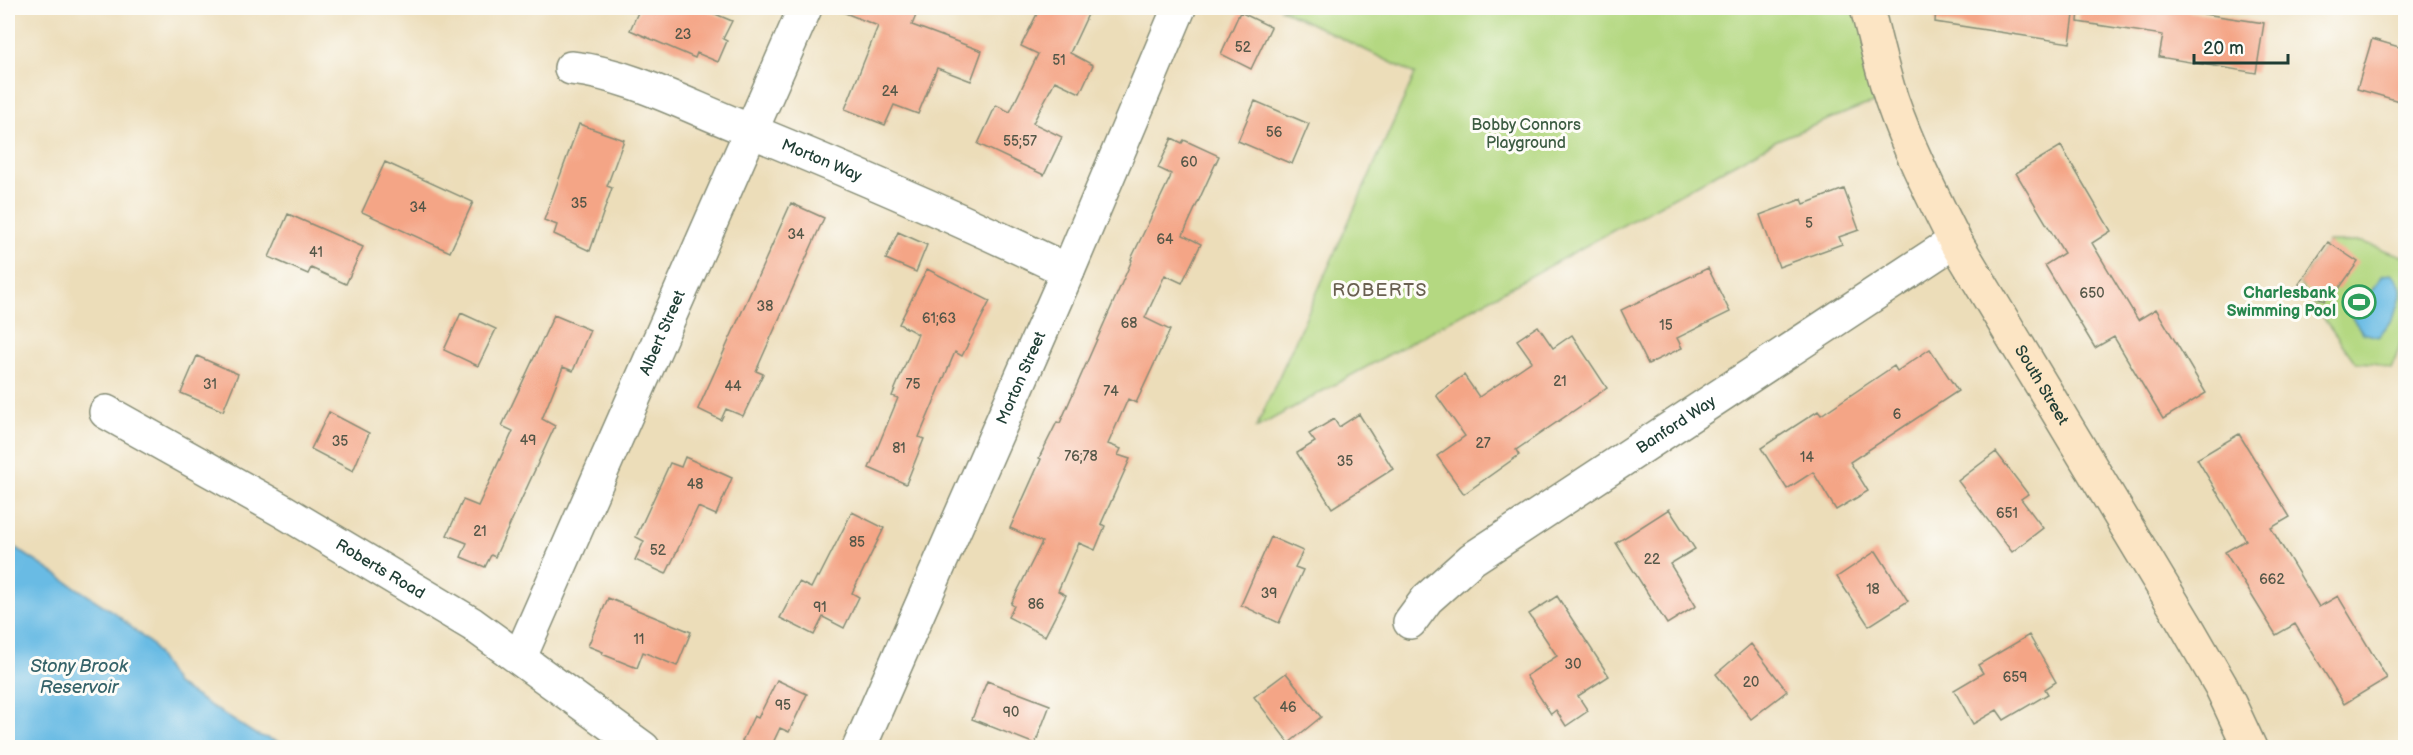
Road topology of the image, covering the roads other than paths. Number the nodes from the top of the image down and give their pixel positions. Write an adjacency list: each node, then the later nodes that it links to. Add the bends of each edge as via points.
1 (805, 8): 5 (street, Albert Street)
2 (1179, 8): 7 (street, Morton Street)
3 (1867, 8): 6 (main road, South Street, via 1899,120)
4 (571, 68): 5 (street, Morton Way, via 591,70 640,86)
5 (752, 132): 7 (street, Morton Way, via 845,169); 10 (street, Albert Street)
6 (1955, 241): 9 (street, Banford Way, via 1472,559 1433,593); 13 (main road, South Street, via 2187,627)
7 (1068, 271): 12 (street, Morton Street)
8 (105, 412): 10 (street, Roberts Road, via 352,550)
9 (1410, 622)
10 (520, 657): 11 (street, Roberts Road)
11 (643, 747)
12 (859, 747)
13 (2250, 747)

